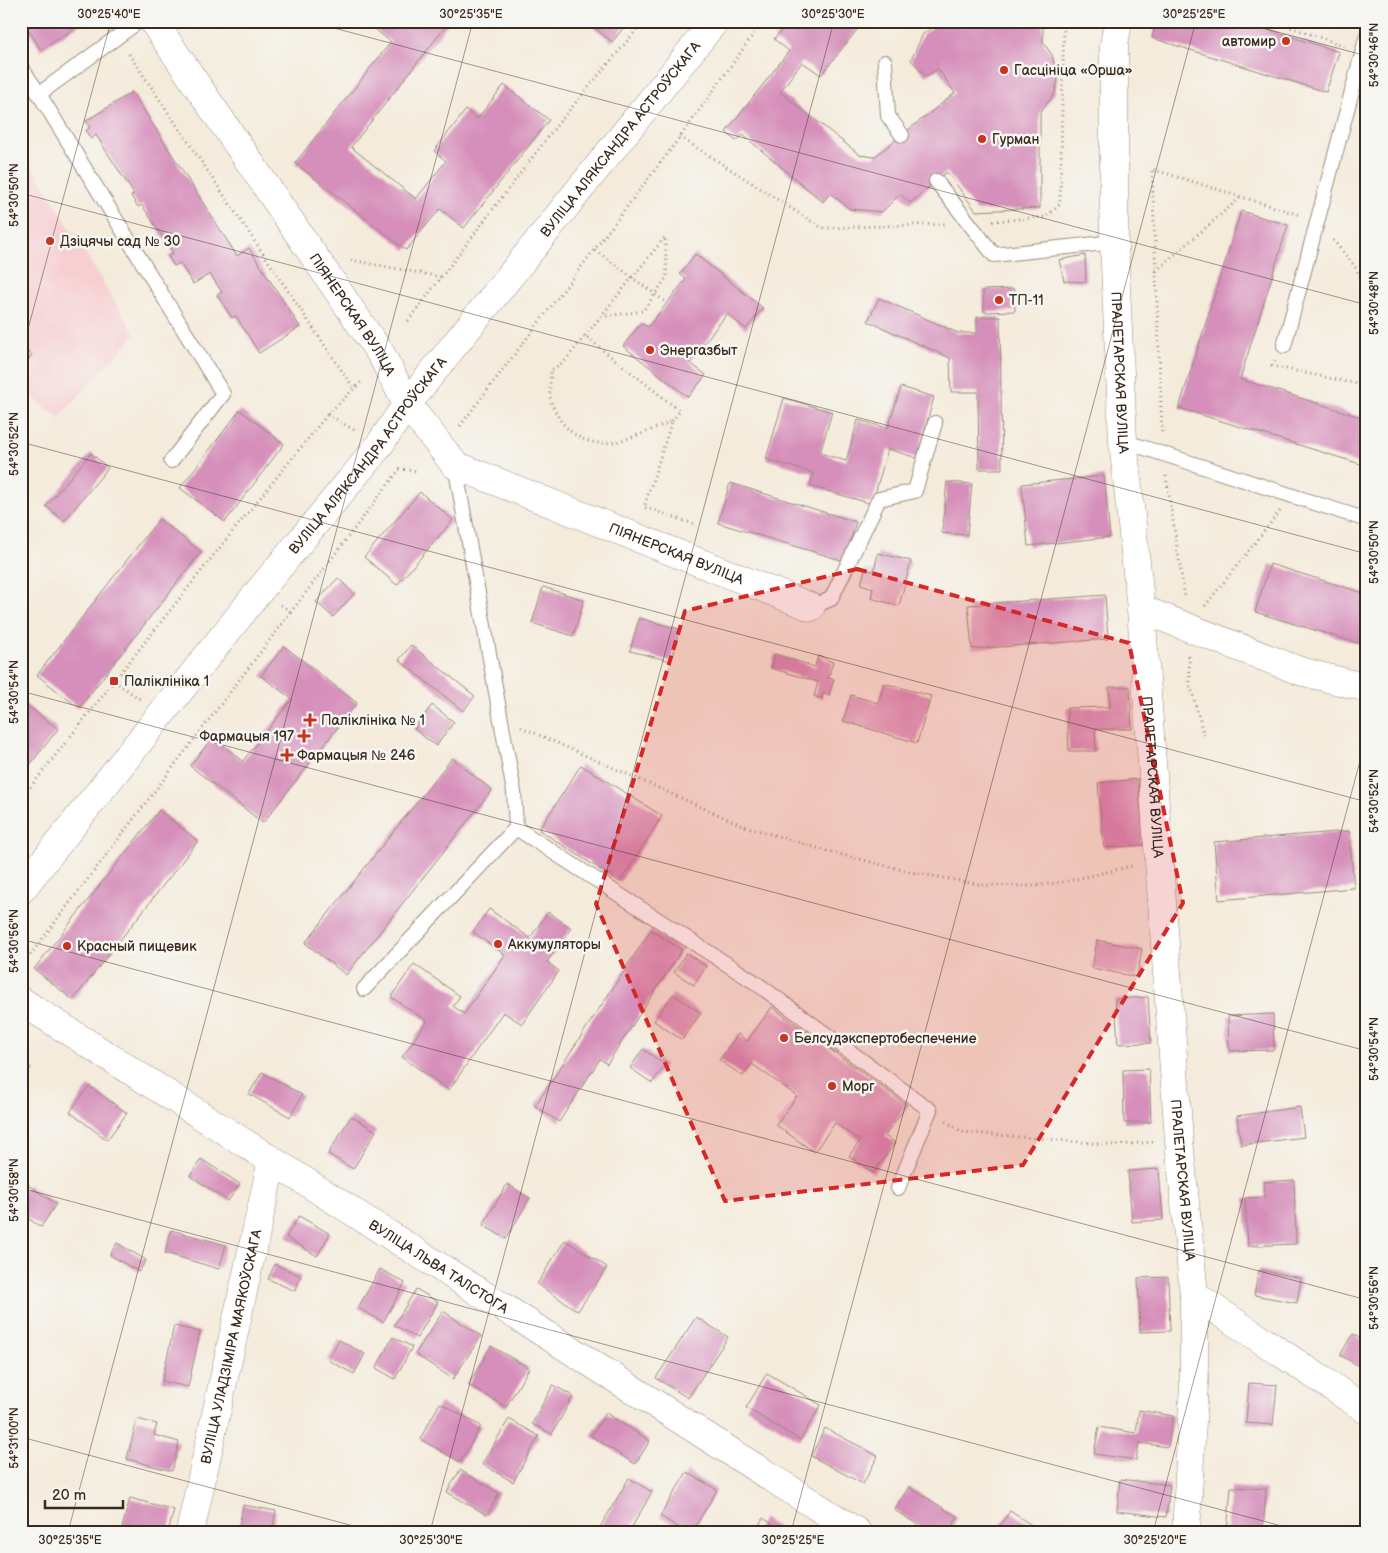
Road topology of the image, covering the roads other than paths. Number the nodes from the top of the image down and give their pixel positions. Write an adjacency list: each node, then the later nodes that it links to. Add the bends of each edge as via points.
1 (139, 21): 8 (lane)
2 (153, 21): 13 (street, ПІЯНЕРСКАЯ ВУЛІЦА, via 381,354)
3 (715, 21): 13 (street, ВУЛІЦА АЛЯКСАНДРА АСТРОЎСКАГА)
4 (1118, 21): 11 (street, ПРАЛЕТАРСКАЯ ВУЛІЦА, via 1114,46)
5 (1367, 35): 12 (lane)
6 (885, 62): 9 (lane, via 888,116)
7 (21, 67): 8 (lane)
8 (39, 94): 16 (lane, via 223,394)
9 (902, 135)
10 (936, 181): 11 (lane, via 994,255)
11 (1114, 242): 15 (street, ПРАЛЕТАРСКАЯ ВУЛІЦА)
12 (1284, 346)
13 (407, 404): 17 (street, ПІЯНЕРСКАЯ ВУЛІЦА); 23 (street, ВУЛІЦА АЛЯКСАНДРА АСТРОЎСКАГА, via 378,447)
14 (935, 423): 19 (lane, via 915,491 879,499 831,599)
15 (1123, 441): 18 (lane); 20 (street, ПРАЛЕТАРСКАЯ ВУЛІЦА)
16 (171, 461)
17 (455, 465): 19 (street, ПІЯНЕРСКАЯ ВУЛІЦА); 22 (lane, via 514,792)
18 (1367, 520)
19 (811, 607)
20 (1141, 609): 21 (street, via 1300,671); 28 (street, ПРАЛЕТАРСКАЯ ВУЛІЦА, via 1179,1140)
21 (1367, 688)
22 (516, 828): 24 (lane); 27 (lane, via 756,983 930,1110)
23 (21, 890)
24 (364, 989)
25 (21, 1001): 26 (street, ВУЛІЦА ЛЬВА ТАЛСТОГА)
26 (272, 1160): 30 (street, ВУЛІЦА УЛАДЗІМІРА МАЯКОЎСКАГА); 31 (street, ВУЛІЦА ЛЬВА ТАЛСТОГА)
27 (898, 1188)
28 (1194, 1295): 29 (street); 32 (street, ПРАЛЕТАРСКАЯ ВУЛІЦА, via 1194,1384)
29 (1367, 1410)
30 (190, 1532)
31 (856, 1532)
32 (1186, 1532)

